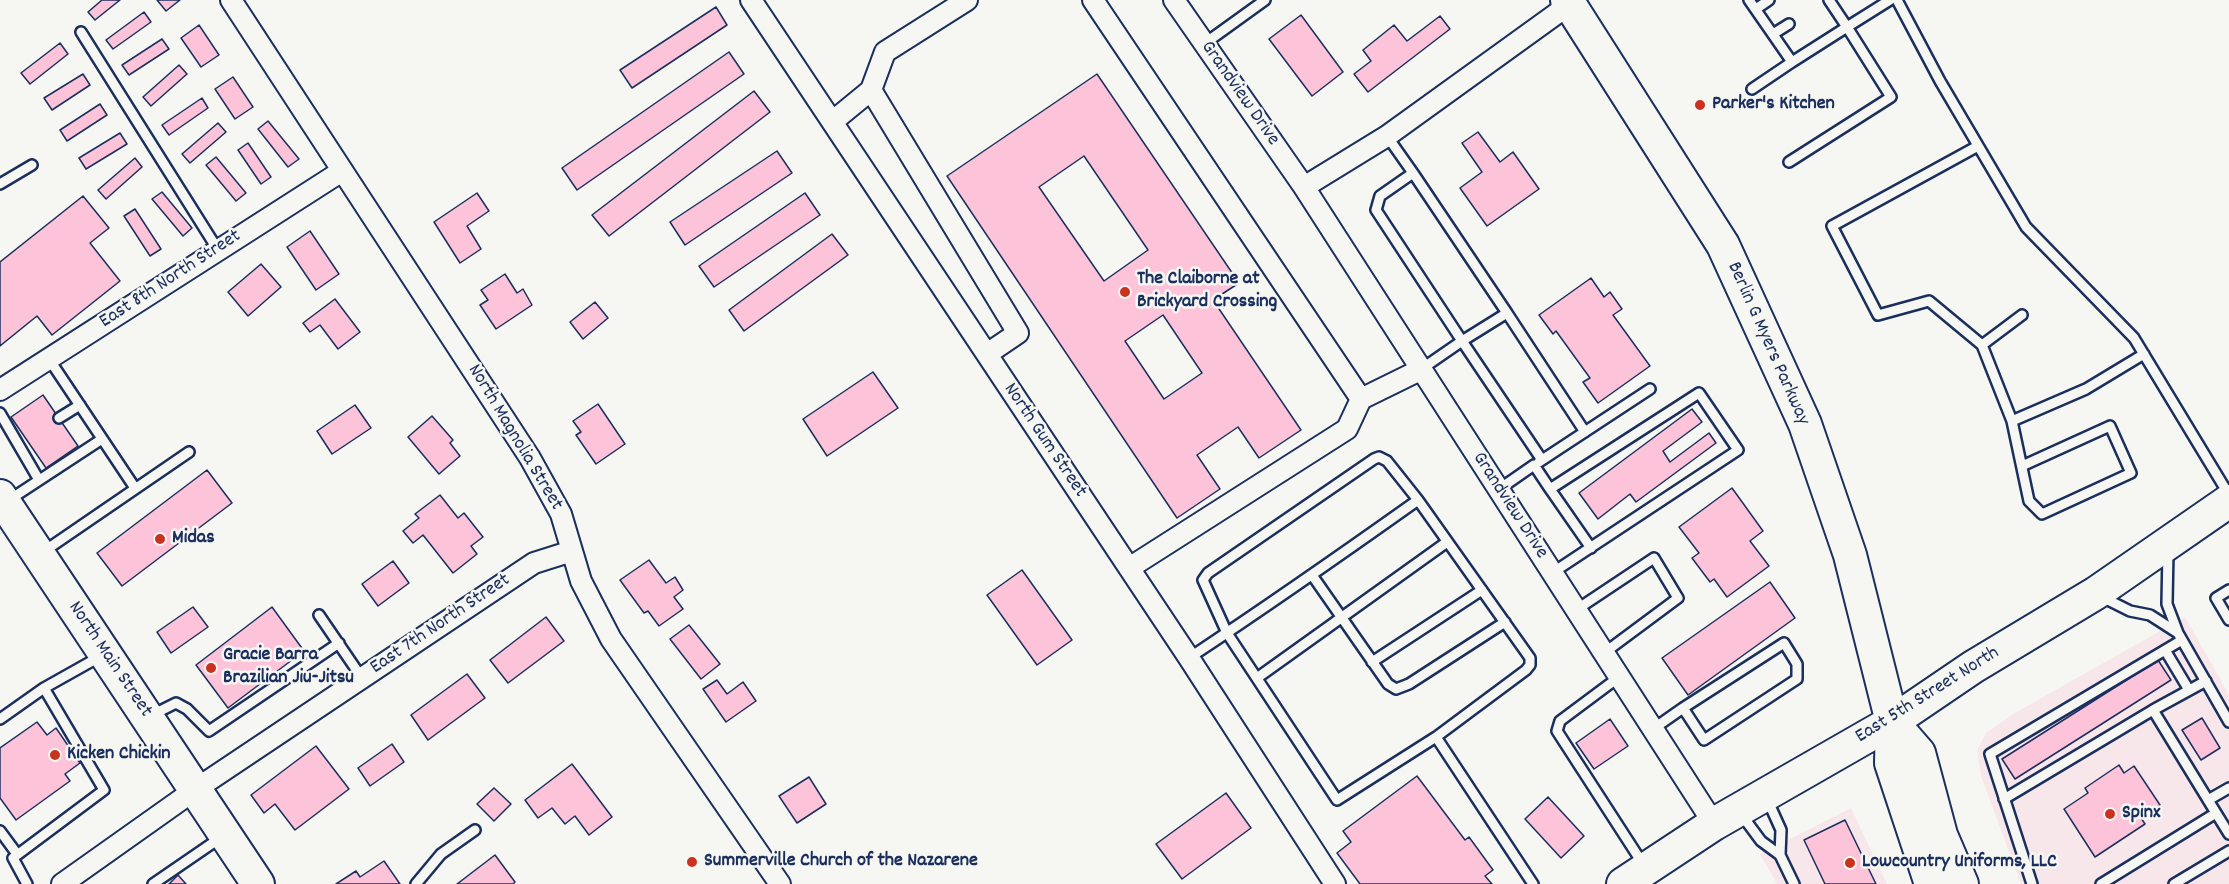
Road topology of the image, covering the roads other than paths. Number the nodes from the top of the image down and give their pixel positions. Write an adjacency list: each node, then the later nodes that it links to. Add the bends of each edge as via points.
1 (231, 0): 27 (street, North Magnolia Street)
2 (751, 0): 22 (street, North Gum Street)
3 (967, 0): 21 (street, via 885,52)
4 (1093, 0): 42 (street)
5 (1174, 0): 18 (street, Grandview Drive)
6 (1265, 0): 18 (lane)
7 (1749, 0): 13 (lane)
8 (1769, 0): 13 (lane)
9 (1890, 0): 15 (lane)
10 (1897, 0): 24 (lane)
11 (1571, 1): 23 (street); 94 (main road, Berlin G Myers Parkway, via 1723,245 1767,340 1804,424 1850,555)
12 (1825, 1): 15 (lane)
13 (1756, 9): 17 (lane)
14 (1789, 24): 17 (lane)
15 (1847, 27): 19 (lane); 25 (lane, via 1891,97)
16 (81, 32): 31 (lane)
17 (1773, 34): 19 (lane)
18 (1204, 44): 30 (street, Grandview Drive)
19 (1792, 62): 20 (lane)
20 (1752, 89)
21 (871, 90): 22 (street); 36 (street, via 1018,333)
22 (832, 122): 36 (street, North Gum Street)
23 (1387, 136): 28 (lane); 30 (street)
24 (1978, 146): 35 (lane, via 1832,226 1878,315 1929,301); 37 (lane, via 2026,227 2134,338)
25 (1789, 162)
26 (32, 165): 29 (lane)
27 (342, 171): 31 (street, East 8th North Street); 63 (street, North Magnolia Street, via 530,458 561,514)
28 (1413, 173): 32 (lane); 34 (lane, via 1380,196 1376,210)
29 (0, 184)
30 (1304, 187): 39 (street, Grandview Drive)
31 (218, 250): 38 (street, East 8th North Street)
32 (1507, 314): 34 (lane); 47 (lane)
33 (2022, 315): 35 (lane)
34 (1462, 341): 39 (lane); 50 (lane)
35 (1982, 345): 46 (lane)
36 (987, 354): 65 (street, North Gum Street)
37 (2144, 354): 46 (lane, via 2086,389); 56 (lane)
38 (49, 359): 41 (street, East 8th North Street); 43 (lane)
39 (1420, 369): 42 (street); 55 (street, Grandview Drive)
40 (1650, 388): 47 (lane)
41 (0, 390)
42 (1361, 399): 65 (street, via 1347,429)
43 (80, 405): 45 (lane); 48 (lane)
44 (0, 413): 52 (lane, via 22,441)
45 (58, 418)
46 (2012, 420): 51 (lane)
47 (1585, 432): 50 (lane)
48 (102, 439): 52 (lane); 53 (lane)
49 (189, 452): 53 (lane)
50 (1538, 463): 54 (lane); 55 (lane)
51 (2022, 466): 51 (lane, via 2029,501 2042,514 2131,473 2110,426)
52 (39, 480): 57 (lane)
53 (135, 488): 64 (lane)
54 (1550, 489): 62 (lane); 62 (lane, via 1699,393 1738,450)
55 (1498, 490): 66 (street, Grandview Drive)
56 (2229, 495)
57 (2, 500): 64 (main road, North Main Street)
58 (1418, 500): 60 (lane); 67 (lane); 76 (lane, via 1387,461 1379,457 1208,573 1204,587)
59 (2229, 501): 61 (main road, East 5th Street North)
60 (1448, 542): 68 (lane); 73 (lane)
61 (2168, 542): 70 (main road, East 5th Street North); 77 (lane, via 2167,604)
62 (1591, 548): 66 (lane)
63 (572, 551): 85 (street, East 7th North Street, via 534,563); 118 (street, North Magnolia Street, via 581,581 611,639)
64 (39, 555): 81 (main road, North Main Street)
65 (1129, 568): 82 (street, North Gum Street)
66 (1552, 573): 71 (street, Grandview Drive)
67 (1312, 575): 73 (lane); 76 (lane)
68 (1482, 590): 75 (lane); 83 (lane)
69 (2229, 590): 74 (lane, via 2216,598)
70 (2096, 593): 77 (lane, via 2130,611 2150,615); 94 (main road, East 5th Street North)
71 (1576, 610): 80 (street, Grandview Drive); 80 (lane, via 1654,558 1678,598)
72 (319, 615): 78 (lane)
73 (1341, 617): 83 (lane); 86 (lane)
74 (2229, 620)
75 (1505, 622): 83 (lane, via 1401,689 1388,684); 97 (lane, via 1530,658 1530,665)
76 (1227, 633): 82 (lane); 86 (lane)
77 (2180, 636): 79 (lane); 87 (lane)
78 (339, 643): 85 (lane); 93 (lane, via 209,730 176,703)
79 (2165, 650): 89 (lane); 101 (lane, via 1990,754)
80 (1604, 653): 84 (street, Grandview Drive)
81 (105, 654): 88 (lane); 93 (main road, North Main Street)
82 (1189, 658): 119 (street, North Gum Street)
83 (1372, 662)
84 (1619, 677): 96 (street, Grandview Drive); 112 (lane, via 1560,721 1557,731)
85 (362, 678): 99 (street, East 7th North Street)
86 (1257, 678): 97 (lane, via 1337,800)
87 (2206, 681): 89 (lane); 95 (lane)
88 (44, 688): 92 (lane); 110 (lane, via 104,790)
89 (2189, 690): 91 (lane)
90 (1683, 708): 90 (lane, via 1704,740 1797,679 1797,664 1784,644); 96 (lane)
91 (2153, 710): 101 (lane); 102 (lane)
92 (0, 718)
93 (148, 718): 99 (main road, North Main Street)
94 (1892, 722): 100 (main road, East 5th Street North); 122 (main road, Berlin G Myers Parkway, via 1892,763); 123 (main road, Berlin G Myers Parkway, via 1919,753 1941,835)
95 (2229, 722)
96 (1653, 729): 104 (street, Grandview Drive)
97 (1436, 737): 120 (lane)
98 (2229, 788): 102 (lane)
99 (196, 789): 107 (main road, North Main Street); 115 (street, East 7th North Street)
100 (1765, 794): 104 (main road, East 5th Street North); 111 (lane, via 1781,830)
101 (2004, 799): 124 (lane)
102 (2208, 800): 103 (lane)
103 (2216, 813): 108 (lane); 125 (lane)
104 (1726, 817): 111 (lane); 112 (main road, East 5th Street North)
105 (475, 830): 117 (lane, via 441,855)
106 (0, 831): 110 (lane)
107 (224, 834): 113 (main road, North Main Street); 116 (lane)
108 (2229, 834)
109 (2229, 851): 126 (lane)
110 (17, 854): 114 (lane, via 13,858)
111 (1780, 855): 121 (lane)
112 (1634, 876)
113 (250, 878)
114 (27, 884)
115 (62, 884)
116 (153, 884)
117 (416, 884)
118 (780, 884)
119 (1335, 884)
120 (1533, 884)
121 (1794, 884)
122 (1931, 884)
123 (1962, 884)
124 (2032, 884)
125 (2102, 884)
126 (2174, 884)

